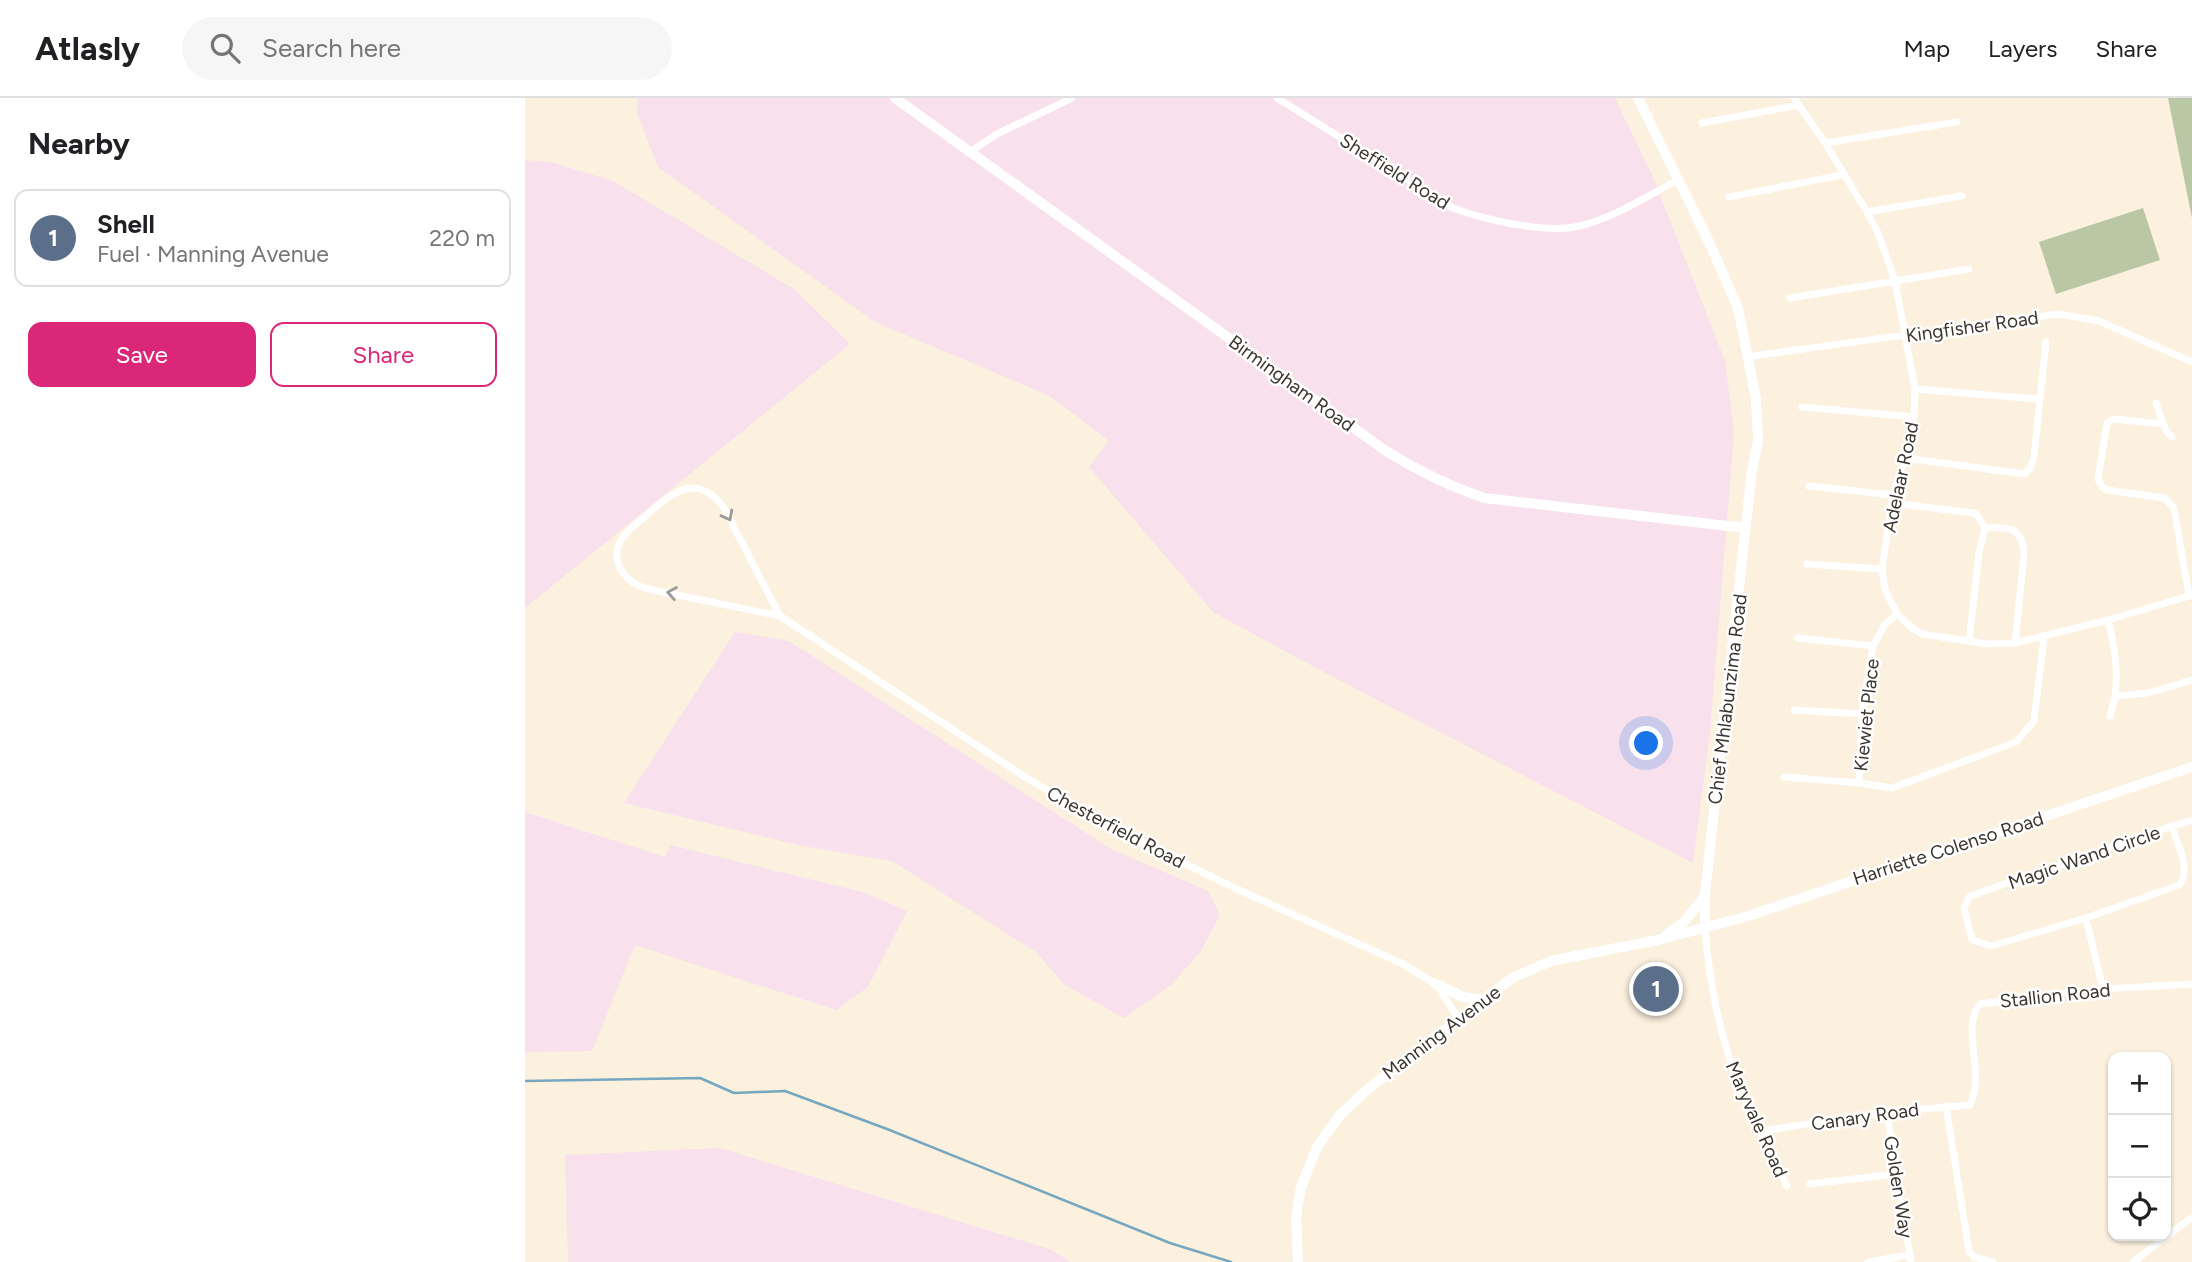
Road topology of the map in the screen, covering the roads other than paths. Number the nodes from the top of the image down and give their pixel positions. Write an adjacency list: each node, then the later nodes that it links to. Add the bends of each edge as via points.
1 (895, 98): 9 (main road, Birmingham Road)
2 (1072, 98): 9 (street)
3 (1277, 98): 11 (street, Sheffield Road, via 1468,214 1559,230 1599,219)
4 (1638, 98): 11 (main road, Chief Mhlabunzima Road)
5 (1796, 102): 7 (street); 8 (street, Adelaar Road)
6 (1957, 122): 8 (street)
7 (1702, 124)
8 (1825, 143): 10 (street, Adelaar Road)
9 (970, 152): 32 (main road, Birmingham Road, via 1419,472 1484,498)
10 (1843, 175): 13 (street); 14 (street, Adelaar Road)
11 (1678, 180): 20 (main road, Chief Mhlabunzima Road, via 1724,278)
12 (1962, 195): 14 (street)
13 (1729, 197)
14 (1867, 212): 16 (street, Adelaar Road)
15 (1969, 269): 16 (street)
16 (1895, 281): 17 (street); 18 (street, Adelaar Road)
17 (1790, 298)
18 (1905, 336): 20 (street, Kingfisher Road); 21 (street, Kingfisher Road, via 2058,314 2099,321); 22 (street, Adelaar Road)
19 (2046, 342): 23 (street)
20 (1747, 357): 32 (main road, Chief Mhlabunzima Road, via 1752,470)
21 (2192, 362)
22 (1915, 389): 23 (street); 26 (street, Adelaar Road)
23 (2038, 399): 29 (street, via 2033,457 2025,474)
24 (2156, 403): 27 (street)
25 (1802, 407): 26 (street)
26 (1913, 417): 29 (street, Adelaar Road)
27 (2162, 424): 28 (street); 36 (street, via 2107,422 2098,479 2107,490 2171,502)
28 (2172, 437)
29 (1905, 458): 31 (street, Adelaar Road)
30 (1809, 486): 31 (street)
31 (1892, 499): 33 (street, via 1973,513); 35 (street, Adelaar Road)
32 (1746, 528): 55 (main road, Chief Mhlabunzima Road)
33 (1985, 528): 42 (street); 43 (street, via 2012,529 2023,540)
34 (1807, 564): 35 (street)
35 (1882, 569): 37 (street, Adelaar Road)
36 (2190, 596): 39 (street)
37 (1897, 614): 42 (street, via 1922,634); 44 (street, Kiewiet Place)
38 (780, 616): 38 (street, Chesterfield Road, one-way to 38, via 632,583 618,564 621,540 674,495 692,488 704,490 724,508); 60 (street, Chesterfield Road, via 1025,777 1116,830 1401,963)
39 (2108, 620): 40 (street); 46 (street, via 2115,645)
40 (2044, 637): 43 (street); 52 (street, via 2034,721 2016,742 1899,786)
41 (1798, 638): 44 (street)
42 (1969, 641): 43 (street)
43 (2015, 643)
44 (1873, 646): 48 (street, Kiewiet Place)
45 (2192, 680): 46 (street, via 2148,693)
46 (2117, 696): 49 (street)
47 (1794, 710): 48 (street)
48 (1863, 714): 52 (street, Kiewiet Place)
49 (2111, 716)
50 (2192, 767): 57 (main road, Harriette Colenso Road)
51 (1784, 777): 52 (street)
52 (1859, 783)
53 (2192, 820): 54 (street)
54 (2172, 826): 56 (street, Magic Wand Circle, via 2185,880); 56 (street, Magic Wand Circle, via 1970,896 1964,908 1972,940 1991,946)
55 (1705, 895): 57 (main road, via 1715,915); 58 (main road, Chief Mhlabunzima Road); 59 (main road, via 1685,921)
56 (2086, 918): 62 (street)
57 (1733, 920): 58 (main road, Harriette Colenso Road)
58 (1705, 929): 59 (main road, Manning Avenue); 68 (street, Maryvale Road, via 1719,1021 1738,1083)
59 (1658, 940): 63 (main road, Manning Avenue, via 1551,961 1512,978)
60 (1436, 984): 63 (main road); 64 (street, Chesterfield Road)
61 (2192, 984): 62 (street, Stallion Road)
62 (2103, 989): 65 (street, Stallion Road, via 1980,1004 1971,1022 1977,1079)
63 (1483, 1000): 64 (main road, Manning Avenue)
64 (1458, 1018): 74 (main road, Manning Avenue, via 1368,1089 1340,1115 1317,1147 1301,1188)
65 (1970, 1105): 66 (street, Canary Road)
66 (1946, 1106): 67 (street, Canary Road); 76 (street, via 1969,1251)
67 (1887, 1112): 68 (street, Canary Road); 69 (street, Golden Way)
68 (1761, 1132): 71 (street, Maryvale Road)
69 (1897, 1174): 70 (street); 73 (street, Golden Way)
70 (1809, 1184)
71 (1787, 1186)
72 (2192, 1217): 77 (street)
73 (1910, 1258): 75 (street)
74 (1297, 1262)
75 (1867, 1262)
76 (1993, 1262)
77 (2133, 1262)

